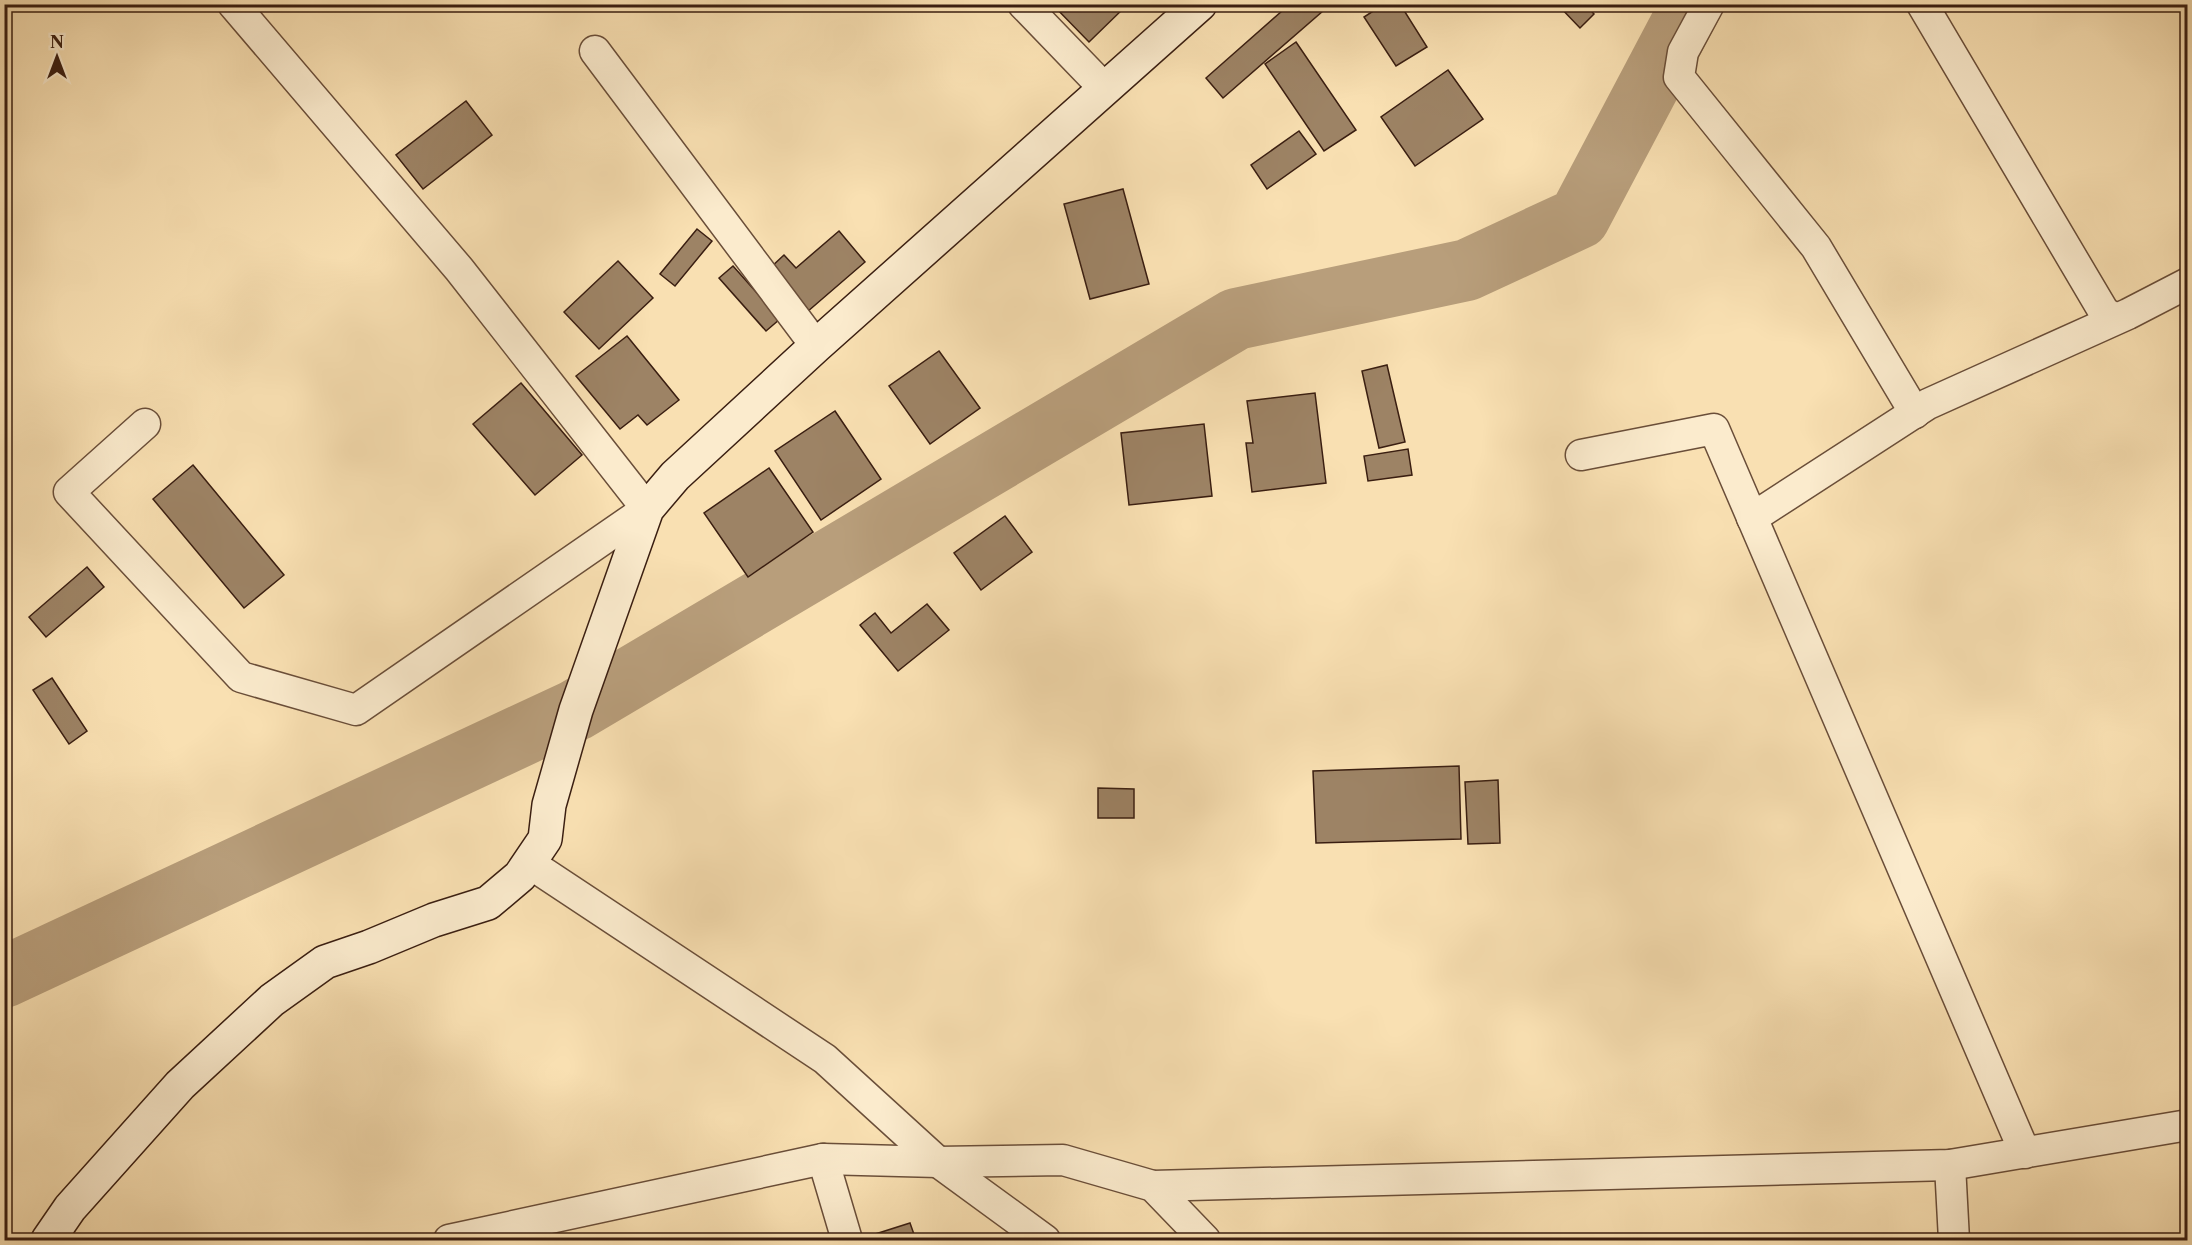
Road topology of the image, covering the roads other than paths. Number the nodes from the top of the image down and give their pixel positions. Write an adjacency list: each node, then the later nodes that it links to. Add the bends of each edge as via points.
1 (233, 4): 14 (street, via 459,269)
2 (1023, 4): 7 (street)
3 (1200, 4): 7 (street)
4 (1709, 4): 11 (street, via 1683,52 1679,77 1816,247)
5 (1922, 4): 9 (street, via 2104,312)
6 (595, 51): 10 (street)
7 (1105, 89): 10 (street)
8 (2187, 283): 9 (street)
9 (2115, 319): 11 (street)
10 (816, 346): 14 (street, via 675,476)
11 (1915, 413): 15 (street)
12 (145, 424): 14 (street, via 69,492 241,677 356,710)
13 (1581, 455): 15 (street, via 1714,429)
14 (647, 509): 16 (street, via 576,710 549,805 545,839)
15 (1752, 519): 18 (street)
16 (529, 863): 20 (street, via 825,1059); 23 (street, via 520,876 488,903 324,962 272,1000 180,1085 70,1208)
17 (2187, 1125): 18 (street)
18 (2025, 1153): 21 (street)
19 (823, 1159): 20 (street); 24 (street); 25 (street)
20 (938, 1162): 22 (street, via 1063,1160); 26 (street)
21 (1950, 1165): 22 (street); 28 (street)
22 (1153, 1186): 27 (street)
23 (48, 1240)
24 (449, 1240)
25 (847, 1240)
26 (1045, 1240)
27 (1205, 1240)
28 (1954, 1240)

